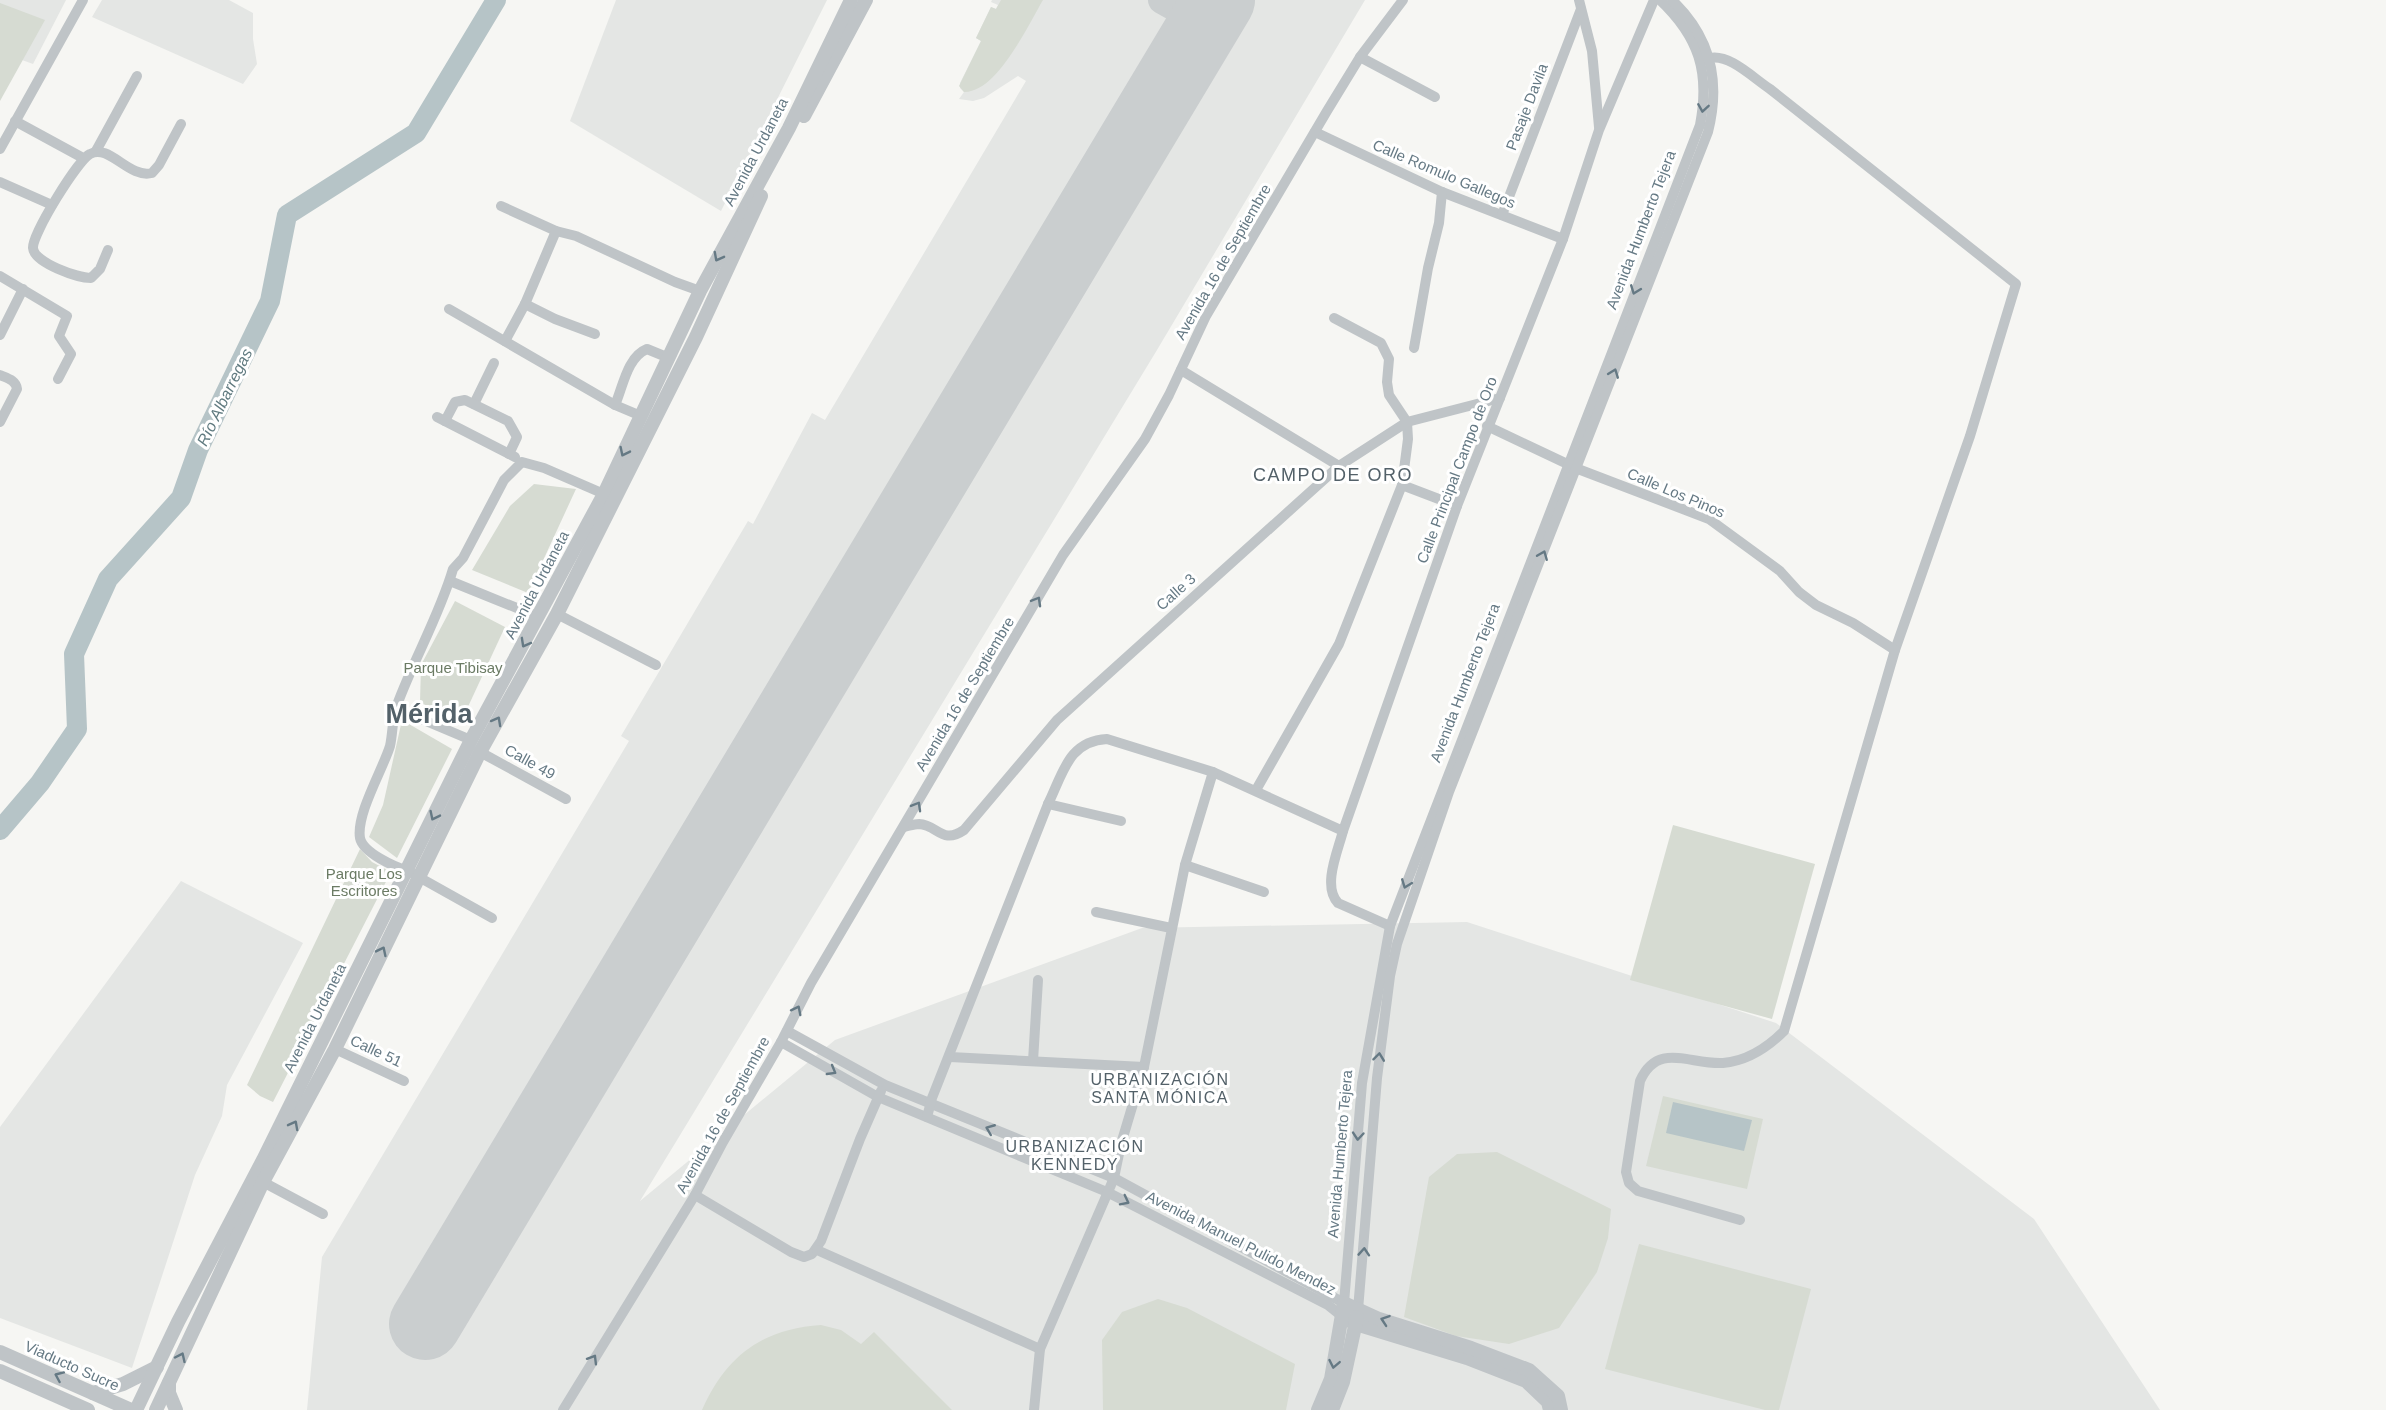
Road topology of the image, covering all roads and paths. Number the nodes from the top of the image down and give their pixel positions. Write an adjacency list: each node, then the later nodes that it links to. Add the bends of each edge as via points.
1 (83, 0): 13 (street)
2 (851, 0): 30 (street, Avenida Urdaneta, one-way to 30, via 789,128)
3 (866, 0): 58 (street, Avenida Urdaneta, via 763,191 696,337)
4 (1403, 0): 9 (street, Avenida 16 de Septiembre)
5 (1654, 0): 15 (street, Calle Principal Campo de Oro)
6 (1660, 0): 53 (street, Avenida Humberto Tejera, one-way to 53, via 1678,18 1697,49 1703,75 1700,125)
7 (1672, 0): 10 (street, Avenida Humberto Tejera, via 1692,22)
8 (1580, 5): 15 (street, via 1592,51); 24 (street, Pasaje Davila)
9 (1360, 57): 12 (street); 16 (street, Avenida 16 de Septiembre)
10 (1710, 57): 53 (street, Avenida Humberto Tejera, one-way to 10, via 1708,132 1715,87); 60 (street, via 1727,60 1770,89 2016,284 1970,436)
11 (137, 76): 18 (street)
12 (1435, 97)
13 (15, 122): 17 (street); 19 (street)
14 (181, 124): 18 (street, via 152,173 140,175)
15 (1599, 130): 26 (street, Calle Principal Campo de Oro)
16 (1315, 132): 21 (street, Calle Romulo Gallegos); 40 (street, Avenida 16 de Septiembre, via 1206,316)
17 (0, 148)
18 (96, 151): 19 (street)
19 (83, 158): 22 (street)
20 (0, 182): 22 (street)
21 (1442, 192): 24 (street, Calle Romulo Gallegos); 37 (street)
22 (52, 206): 27 (street, via 33,243 38,259 79,278 91,278 100,269)
23 (501, 206): 25 (street)
24 (1502, 215): 26 (street, Calle Romulo Gallegos)
25 (556, 231): 30 (street, via 576,236); 31 (street)
26 (1563, 239): 43 (street, Calle Principal Campo de Oro)
27 (108, 250)
28 (0, 276): 29 (street)
29 (23, 289): 35 (street); 42 (street, via 67,316 59,336 71,354)
30 (700, 291): 38 (street, Avenida Urdaneta)
31 (525, 304): 34 (street); 36 (street)
32 (449, 309): 36 (street)
33 (1334, 318): 48 (street, via 1381,343 1389,359 1389,395)
34 (595, 333)
35 (0, 335)
36 (505, 341): 45 (street)
37 (1414, 348)
38 (669, 358): 45 (street, via 647,349 639,352); 46 (street, Avenida Urdaneta)
39 (494, 363): 44 (street)
40 (1181, 370): 52 (street); 70 (street, Avenida 16 de Septiembre, one-way to 40, via 1063,555 1144,438)
41 (0, 375): 47 (street, via 17,388)
42 (58, 379)
43 (1500, 398): 48 (street, Calle 3); 49 (street, Calle Principal Campo de Oro)
44 (474, 404): 50 (street, via 512,426 517,437); 50 (street, via 465,400 455,402 441,419)
45 (615, 405): 46 (street)
46 (641, 416): 55 (street, Avenida Urdaneta, one-way to 55)
47 (0, 422)
48 (1407, 422): 52 (street, Calle 3); 54 (street)
49 (1487, 426): 53 (street, Calle Los Pinos); 56 (street, Calle Principal Campo de Oro)
50 (509, 454): 51 (street)
51 (522, 462): 55 (street); 57 (street, via 504,480 463,558 453,569)
52 (1339, 466): 70 (street, Calle 3, via 1057,720 964,830 948,836 922,824)
53 (1572, 466): 60 (street, Calle Los Pinos, via 1709,519 1780,572 1816,605); 77 (street, Avenida Humberto Tejera, one-way to 77); 99 (street, Avenida Humberto Tejera, one-way to 53, via 1377,1078 1393,960 1449,792)
54 (1402, 485): 56 (street); 66 (street, via 1339,644)
55 (604, 494): 59 (street, Avenida Urdaneta)
56 (1457, 506): 71 (street, Calle Principal Campo de Oro)
57 (450, 581): 59 (street); 62 (street)
58 (556, 614): 61 (street); 64 (street, Avenida Urdaneta, one-way to 58)
59 (539, 617): 63 (street, Avenida Urdaneta, one-way to 63)
60 (1895, 650): 96 (street, via 1784,1030 1769,1046 1739,1060 1656,1060 1646,1068 1640,1081 1626,1172 1629,1183 1638,1191)
61 (656, 665)
62 (395, 708): 63 (street); 73 (street, via 389,747 361,823 360,838 378,857)
63 (471, 740): 73 (street, Avenida Urdaneta, one-way to 73)
64 (480, 752): 67 (street, Calle 49); 73 (street, Avenida Urdaneta)
65 (1213, 772): 66 (street); 68 (street, via 1107,739 1091,740 1071,757); 72 (street)
66 (1256, 790): 71 (street)
67 (566, 799)
68 (1048, 804): 69 (street); 83 (street)
69 (1121, 821)
70 (904, 827): 80 (street, Avenida 16 de Septiembre, one-way to 70, via 811,983)
71 (1343, 831): 77 (street, Calle Principal Campo de Oro, via 1330,886 1332,897)
72 (1185, 865): 74 (street); 78 (street)
73 (413, 874): 76 (street); 82 (street, Avenida Urdaneta, one-way to 73); 102 (street, Avenida Urdaneta)
74 (1264, 892)
75 (1096, 912): 78 (street)
76 (492, 918)
77 (1390, 926): 98 (street, Avenida Humberto Tejera, one-way to 98, via 1362,1083)
78 (1171, 928): 85 (street)
79 (1038, 980): 84 (street)
80 (787, 1031): 81 (street, Avenida 16 de Septiembre); 87 (street)
81 (781, 1042): 88 (street, Avenida Manuel Pulido Mendez, one-way to 88); 94 (street, Avenida 16 de Septiembre)
82 (335, 1048): 86 (street, Calle 51); 92 (street, Avenida Urdaneta, one-way to 82)
83 (950, 1057): 84 (street); 89 (street)
84 (1033, 1060): 85 (street)
85 (1144, 1067): 91 (street)
86 (404, 1081)
87 (885, 1085): 88 (street); 89 (street)
88 (878, 1097): 90 (street, Avenida Manuel Pulido Mendez); 97 (street)
89 (931, 1106): 90 (street); 91 (street, one-way to 89)
90 (927, 1117): 93 (street, Avenida Manuel Pulido Mendez)
91 (1114, 1178): 93 (street); 98 (street)
92 (263, 1182): 95 (street); 104 (street, Avenida Urdaneta, one-way to 92)
93 (1107, 1192): 98 (street, Avenida Manuel Pulido Mendez, one-way to 98); 100 (street)
94 (695, 1195): 97 (street, via 791,1252 804,1257); 111 (street, Avenida 16 de Septiembre, one-way to 94)
95 (323, 1214)
96 (1740, 1220)
97 (817, 1250): 100 (street)
98 (1343, 1310): 99 (street, Avenida Manuel Pulido Mendez); 113 (street, Avenida Humberto Tejera, one-way to 113, via 1331,1378)
99 (1357, 1317): 114 (street, Avenida Humberto Tejera, via 1343,1382); 115 (street, Avenida Manuel Pulido Mendez, via 1526,1381 1548,1402); 116 (street, one-way to 99, via 1558,1396 1529,1370)
100 (1040, 1349): 112 (street)
101 (0, 1352): 105 (street, Viaducto Sucre, one-way to 101)
102 (156, 1367): 105 (street, via 133,1380); 108 (street, Avenida Urdaneta)
103 (0, 1371): 106 (street)
104 (169, 1383): 109 (street, Avenida Urdaneta); 110 (street)
105 (93, 1393): 107 (street, Viaducto Sucre)
106 (88, 1410)
107 (131, 1410)
108 (136, 1410)
109 (156, 1410)
110 (176, 1410)
111 (563, 1410)
112 (1034, 1410)
113 (1318, 1410)
114 (1332, 1410)
115 (1550, 1410)
116 (1561, 1410)

